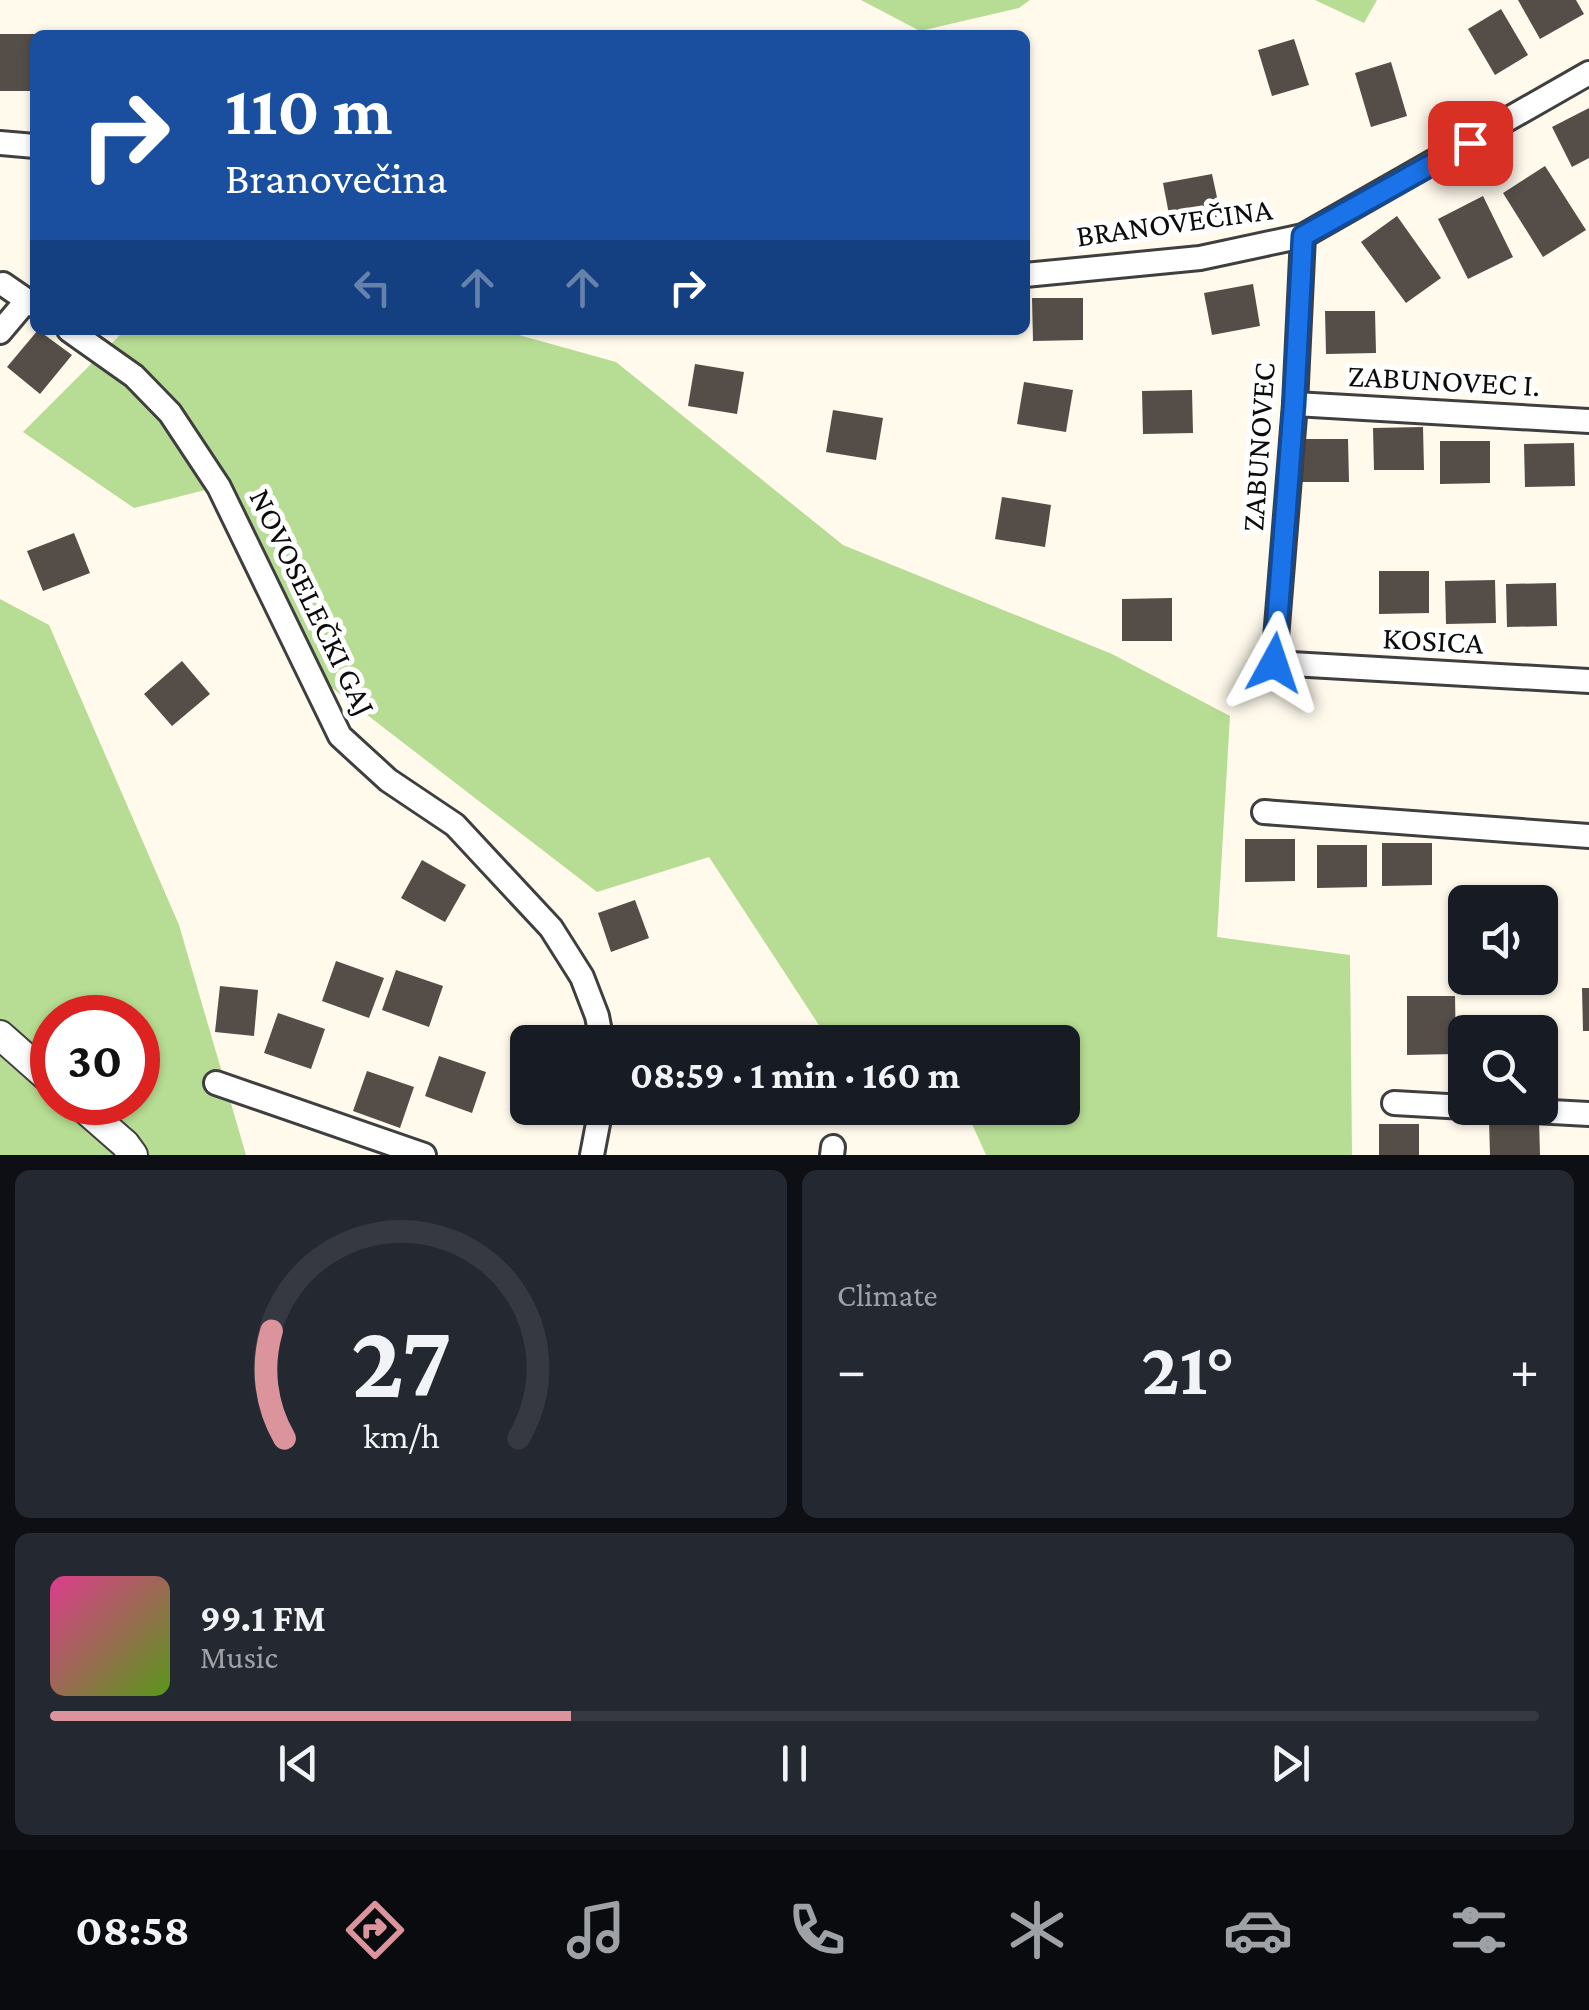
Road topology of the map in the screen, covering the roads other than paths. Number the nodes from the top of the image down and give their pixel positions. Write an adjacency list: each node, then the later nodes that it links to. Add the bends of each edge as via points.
1 (1589, 73): 4 (street, BRANOVEČINA)
2 (0, 144): 3 (street)
3 (30, 146)
4 (1303, 236): 5 (street, BRANOVEČINA, via 1200,258); 11 (street, ZABUNOVEC)
5 (1030, 275)
6 (3, 284): 7 (street)
7 (30, 302)
8 (30, 304): 9 (street)
9 (0, 332)
10 (76, 335): 17 (street, NOVOSELEČKI GAJ, via 134,376 170,413 219,486 340,736 388,780 455,825 551,928 582,978)
11 (1294, 404): 12 (street, ZABUNOVEC I.); 13 (street, ZABUNOVEC)
12 (1589, 421)
13 (1274, 663): 14 (street, KOSICA)
14 (1589, 681)
15 (1264, 812): 16 (street)
16 (1589, 836)
17 (599, 1025)
18 (0, 1035): 19 (street)
19 (30, 1062)
20 (216, 1083): 28 (street)
21 (1394, 1103): 22 (street)
22 (1448, 1106)
23 (1558, 1112): 24 (street)
24 (1589, 1114)
25 (101, 1125): 27 (street)
26 (598, 1125): 29 (street)
27 (132, 1155)
28 (424, 1155)
29 (592, 1155)

